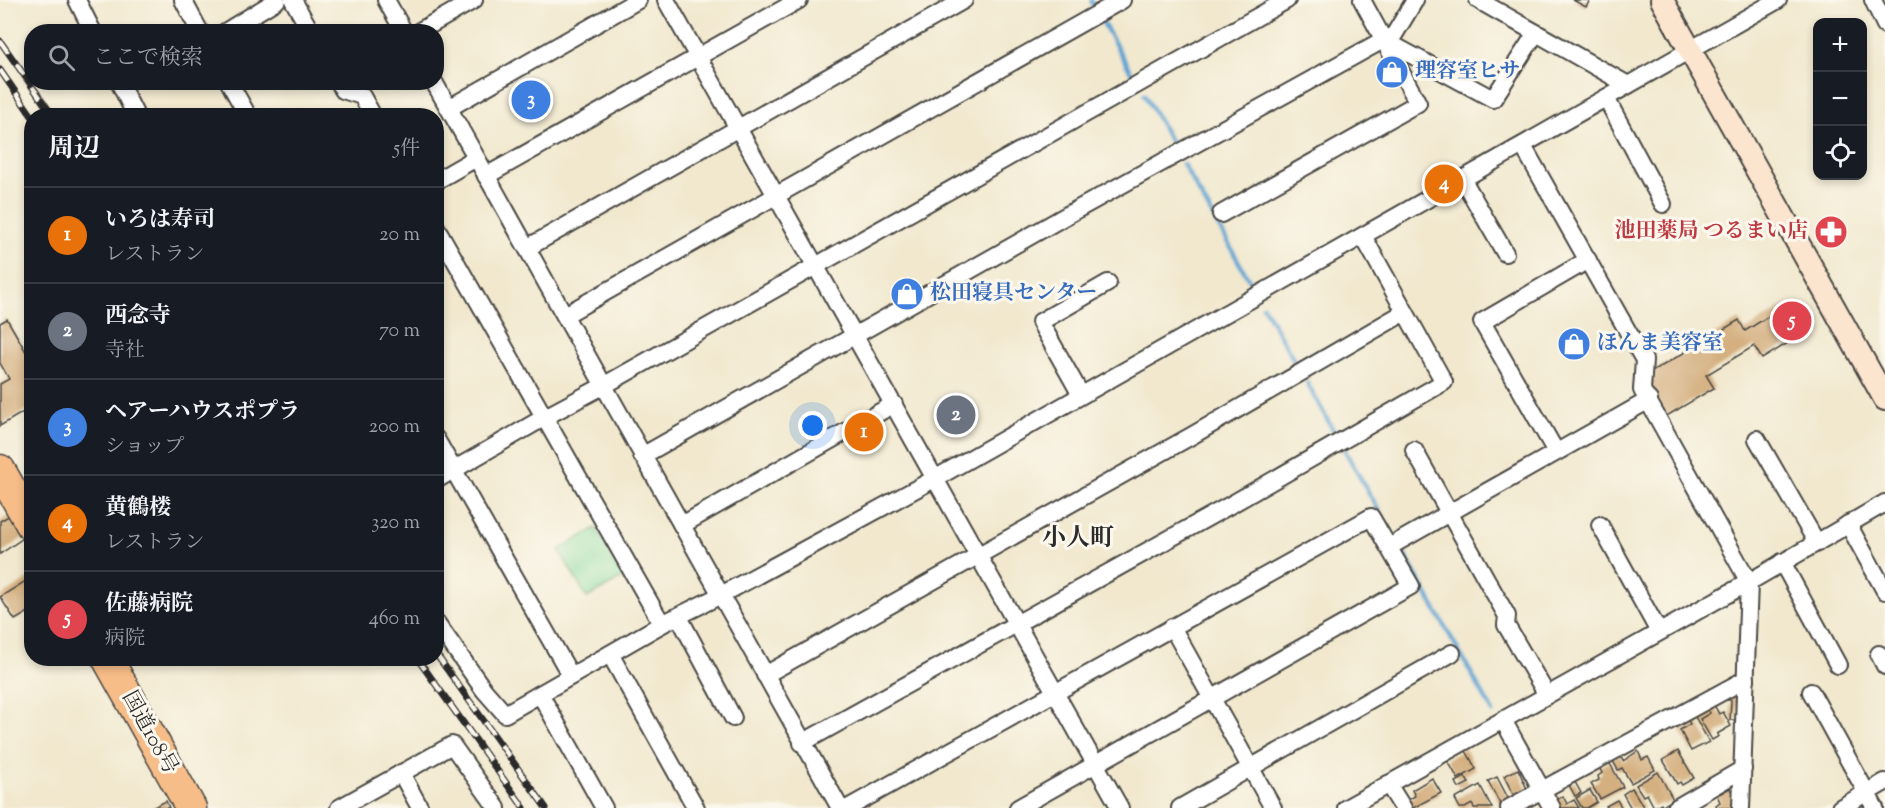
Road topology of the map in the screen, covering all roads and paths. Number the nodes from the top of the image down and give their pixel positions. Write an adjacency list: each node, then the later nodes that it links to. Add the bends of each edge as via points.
1 (77, 0): 19 (street)
2 (183, 0): 20 (street)
3 (277, 0): 21 (street)
4 (293, 0): 22 (street)
5 (386, 0): 23 (street)
6 (474, 0): 24 (street)
7 (638, 0): 39 (street)
8 (666, 0): 29 (street)
9 (799, 0): 29 (street)
10 (964, 0): 40 (street)
11 (1122, 0): 46 (street)
12 (1287, 0): 54 (street)
13 (1362, 0): 27 (street)
14 (1415, 0): 27 (street, via 1394,35)
15 (1478, 0): 26 (street)
16 (1778, 0): 28 (street)
17 (1873, 0): 25 (street)
18 (1665, 2): 28 (street)
19 (89, 24)
20 (196, 24)
21 (238, 24)
22 (306, 24)
23 (400, 24)
24 (432, 24)
25 (1885, 25)
26 (1536, 33): 27 (street, via 1493,99); 30 (street)
27 (1383, 40): 48 (street, via 1418,103); 58 (street)
28 (1689, 49): 30 (street); 61 (street)
29 (697, 57): 40 (street); 44 (street)
30 (1628, 85): 35 (street)
31 (127, 90): 36 (street)
32 (233, 90): 37 (street)
33 (343, 90): 38 (street, via 362,96)
34 (439, 90): 39 (street)
35 (1606, 98): 41 (street); 47 (street)
36 (133, 108)
37 (244, 108)
38 (369, 108)
39 (449, 108): 42 (street)
40 (737, 128): 46 (street); 51 (street)
41 (1523, 146): 45 (street); 53 (street)
42 (476, 158): 43 (street); 44 (street)
43 (444, 176)
44 (486, 176): 51 (street)
45 (1463, 180): 49 (street); 52 (street)
46 (776, 196): 54 (street); 57 (street)
47 (1663, 204)
48 (1221, 214)
49 (1363, 236): 56 (street); 60 (street)
50 (444, 241): 64 (street)
51 (527, 248): 57 (street)
52 (1505, 253)
53 (1588, 260): 62 (street, via 1644,360 1642,390); 68 (street, via 1482,322)
54 (815, 265): 58 (street); 59 (street)
55 (1108, 283): 60 (street, via 1040,322)
56 (1405, 312): 82 (street); 89 (street, via 1444,382)
57 (565, 315): 59 (street)
58 (855, 336): 63 (street); 69 (street)
59 (603, 386): 64 (street); 69 (street)
60 (1081, 395): 73 (street)
61 (1885, 399)
62 (1649, 400): 68 (street); 84 (street)
63 (894, 404): 73 (street); 78 (street)
64 (545, 417): 70 (street); 88 (street)
65 (1757, 439): 80 (street)
66 (1414, 450): 76 (street)
67 (444, 452): 70 (street)
68 (1556, 452): 76 (street)
69 (642, 456): 78 (street)
70 (455, 470): 72 (street); 98 (street)
71 (0, 471): 75 (highway)
72 (444, 476)
73 (936, 478): 82 (street); 86 (street)
74 (1885, 503): 77 (street)
75 (24, 512)
76 (1448, 513): 81 (street); 103 (street)
77 (1848, 524): 80 (street); 85 (street)
78 (681, 525): 86 (street)
79 (1600, 525): 91 (street)
80 (1816, 543): 83 (street)
81 (1389, 547): 90 (street, via 1371,517); 104 (street, via 1411,586)
82 (979, 556): 89 (street); 97 (street)
83 (1782, 562): 84 (street); 95 (street)
84 (1749, 582): 91 (street); 99 (street)
85 (1885, 591)
86 (721, 595): 87 (street); 97 (street)
87 (679, 617): 88 (street); 105 (street)
88 (662, 624): 94 (street)
89 (1017, 624): 100 (street); 107 (street)
90 (1172, 627): 100 (street); 104 (street)
91 (1659, 632): 103 (street)
92 (444, 633): 102 (street, via 505,714)
93 (1452, 653): 109 (street)
94 (610, 654): 98 (street); 121 (street)
95 (1838, 665)
96 (112, 666): 116 (highway, 国道108号)
97 (765, 675): 107 (street)
98 (571, 676): 102 (street)
99 (1746, 679): 110 (street); 114 (street)
100 (1056, 692): 108 (street); 123 (street)
101 (1811, 692): 115 (street)
102 (540, 694): 120 (street)
103 (1547, 695): 106 (street)
104 (1212, 698): 108 (street); 109 (street)
105 (733, 718)
106 (1503, 720): 113 (street); 114 (street)
107 (802, 744): 122 (street)
108 (1096, 764): 124 (street); 125 (street)
109 (1251, 767): 126 (street); 127 (street)
110 (1743, 769): 132 (street); 133 (street)
111 (401, 773): 117 (street); 118 (street); 119 (street, via 452,745)
112 (1885, 782): 115 (street)
113 (1388, 784): 128 (street); 129 (street)
114 (1542, 789): 130 (street); 131 (street)
115 (1867, 793): 134 (street); 135 (street)
116 (192, 808)
117 (339, 808)
118 (420, 808)
119 (497, 808)
120 (604, 808)
121 (696, 808)
122 (840, 808)
123 (848, 808)
124 (1018, 808)
125 (1120, 808)
126 (1180, 808)
127 (1273, 808)
128 (1346, 808)
129 (1402, 808)
130 (1509, 808)
131 (1552, 808)
132 (1677, 808)
133 (1741, 808)
134 (1840, 808)
135 (1875, 808)

